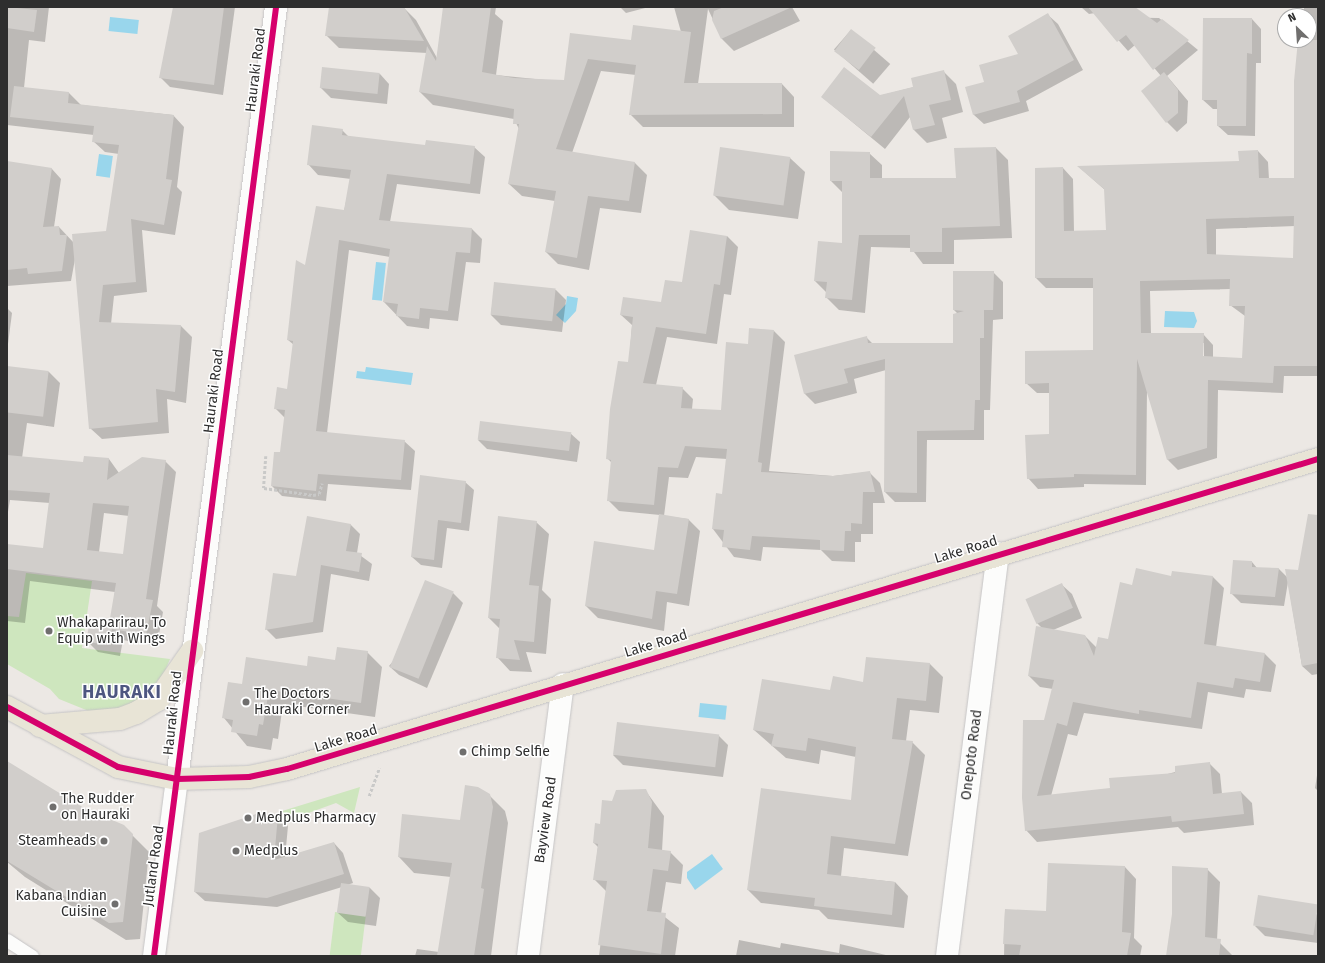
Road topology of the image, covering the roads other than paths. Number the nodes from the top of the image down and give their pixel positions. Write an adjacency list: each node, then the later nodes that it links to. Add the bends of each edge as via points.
1 (276, 7): 4 (street, Hauraki Road)
2 (1318, 459): 3 (main road, Lake Road)
3 (998, 553): 5 (main road, Lake Road); 13 (street, Onepoto Road)
4 (192, 651): 7 (main road, via 158,700 136,713 120,719); 8 (street, Hauraki Road)
5 (563, 684): 8 (main road, Lake Road, via 287,769 226,780); 12 (street, Bayview Road)
6 (7, 707): 7 (main road, Lake Road)
7 (40, 726): 8 (main road, Lake Road, via 118,767)
8 (177, 778): 11 (street, Jutland Road)
9 (7, 940): 10 (lane)
10 (32, 956)
11 (154, 956)
12 (528, 956)
13 (947, 956)

